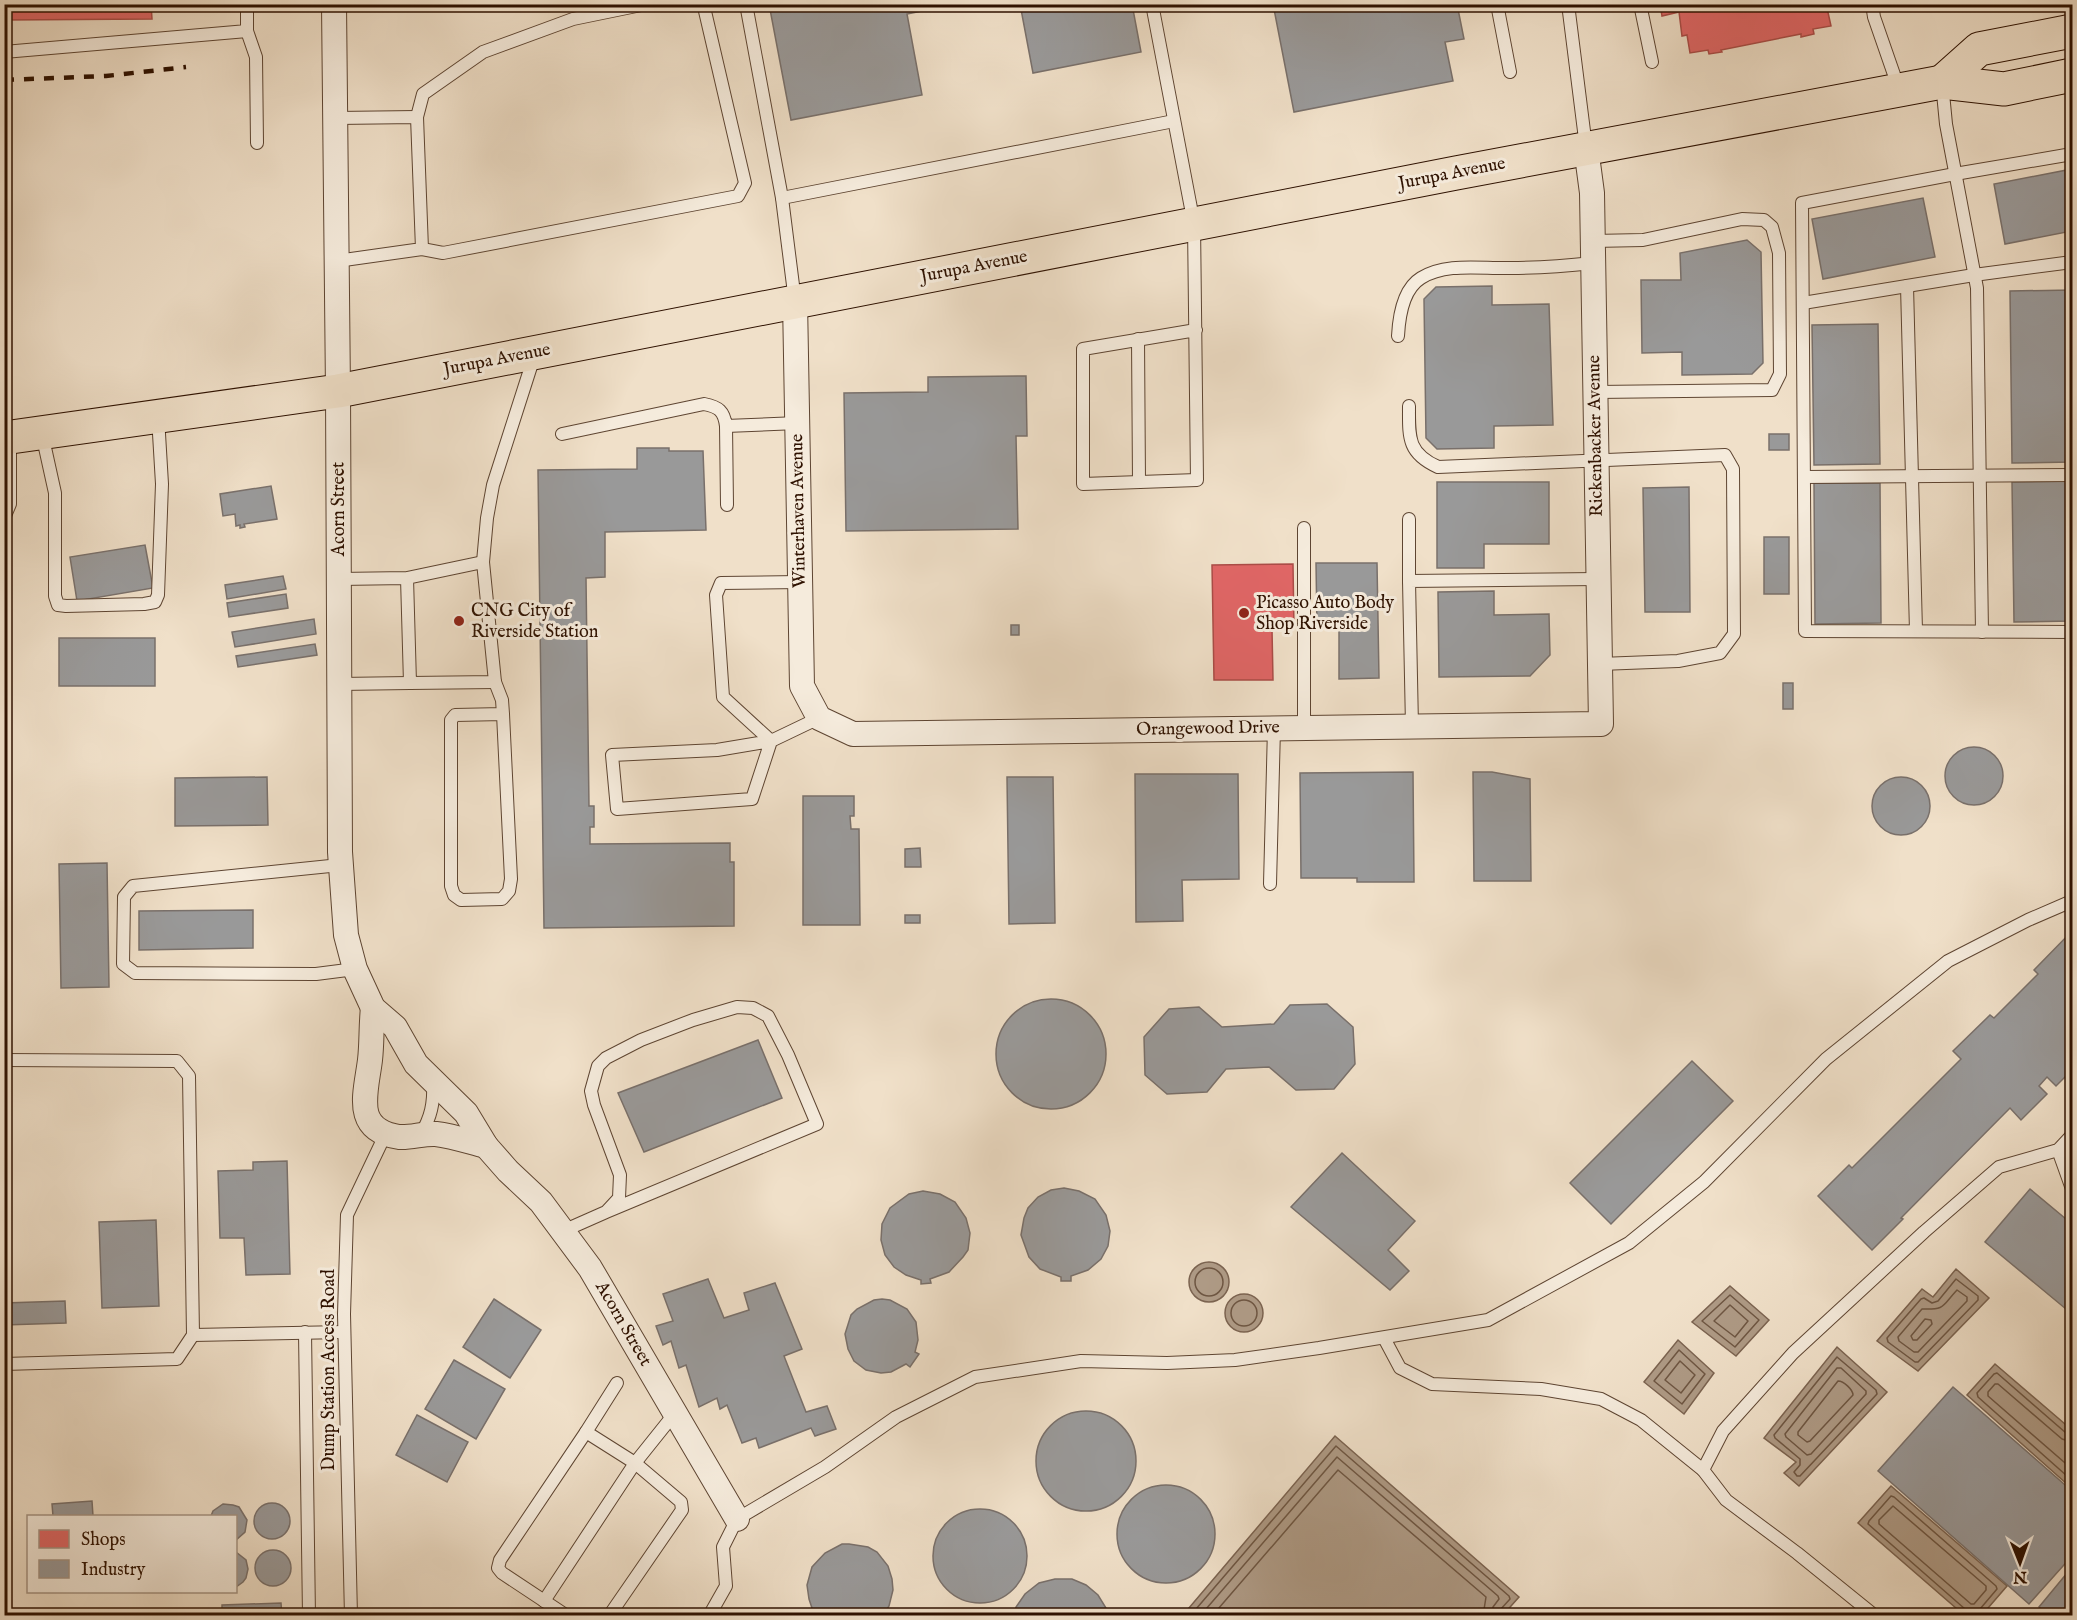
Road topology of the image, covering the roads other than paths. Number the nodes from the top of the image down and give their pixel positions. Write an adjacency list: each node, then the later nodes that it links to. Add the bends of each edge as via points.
1 (247, 4): 11 (lane)
2 (334, 4): 20 (street, Acorn Street)
3 (646, 4): 19 (lane, via 573,19 483,52 423,94)
4 (699, 4): 28 (lane, via 704,7 745,183 738,196 443,253)
5 (746, 4): 26 (lane)
6 (1152, 4): 21 (lane)
7 (1497, 4): 15 (lane)
8 (1568, 4): 23 (lane)
9 (1640, 4): 14 (lane)
10 (1872, 4): 18 (lane)
11 (247, 31): 13 (lane); 22 (lane, via 256,57)
12 (2073, 31): 17 (main road, via 1980,49)
13 (4, 52)
14 (1652, 62)
15 (1510, 72)
16 (2073, 75): 17 (main road, Jurupa Avenue, via 2004,89)
17 (1942, 82): 18 (main road, Jurupa Avenue); 25 (lane)
18 (1899, 90): 23 (main road, Jurupa Avenue)
19 (417, 117): 20 (lane); 28 (lane)
20 (336, 118): 30 (street, Acorn Street)
21 (1174, 121): 26 (lane); 27 (lane)
22 (256, 143)
23 (1586, 148): 27 (main road, Jurupa Avenue); 29 (street, Rickenbacker Avenue)
24 (2073, 154): 25 (lane)
25 (1955, 174): 32 (lane); 35 (lane, via 1802,203)
26 (782, 198): 34 (lane)
27 (1194, 224): 34 (main road, Jurupa Avenue); 36 (lane)
28 (422, 249): 30 (lane)
29 (1593, 252): 37 (lane, via 1571,266 1444,268 1420,278 1400,312); 41 (street, Rickenbacker Avenue); 41 (lane, via 1742,219 1764,220 1772,227 1779,253 1781,322 1780,375 1772,390)
30 (337, 261): 40 (street, Acorn Street)
31 (2073, 262): 32 (lane)
32 (1974, 274): 33 (lane); 49 (lane)
33 (1907, 286): 35 (lane); 50 (lane)
34 (795, 301): 39 (main road, Jurupa Avenue); 44 (street, Winterhaven Avenue)
35 (1803, 303): 52 (lane)
36 (1196, 330): 38 (lane); 53 (lane, via 1197,480)
37 (1398, 336)
38 (1138, 339): 53 (lane); 53 (lane, via 1083,349 1083,484)
39 (535, 352): 40 (main road, Jurupa Avenue); 58 (lane, via 494,484)
40 (338, 391): 43 (main road, Jurupa Avenue); 60 (street, Acorn Street)
41 (1596, 392): 48 (street, Rickenbacker Avenue)
42 (1409, 406): 48 (lane, via 1409,439 1421,458 1438,467)
43 (158, 417): 47 (main road, Jurupa Avenue); 47 (lane, via 162,484 158,595 155,602 144,604 58,604 56,493)
44 (798, 423): 45 (lane); 63 (street, Winterhaven Avenue)
45 (726, 426): 46 (lane, via 717,406 704,404); 54 (lane)
46 (562, 434)
47 (19, 436): 55 (lane, via 10,504)
48 (1597, 461): 61 (street, Rickenbacker Avenue); 67 (lane, via 1725,455 1733,469 1734,634 1720,654 1678,662)
49 (1979, 474): 50 (lane); 51 (lane); 65 (lane)
50 (1913, 475): 52 (lane); 64 (lane)
51 (2073, 475)
52 (1804, 477): 64 (lane, via 1805,631)
53 (1138, 482)
54 (728, 505)
55 (4, 518)
56 (1409, 519): 62 (lane)
57 (1304, 528): 76 (lane)
58 (483, 562): 59 (lane); 68 (lane)
59 (408, 578): 60 (lane); 69 (lane)
60 (339, 579): 70 (street, Acorn Street)
61 (1598, 579): 62 (lane); 67 (street, Rickenbacker Avenue)
62 (1409, 581): 74 (lane)
63 (800, 582): 72 (street, Winterhaven Avenue, via 802,686); 77 (lane, via 721,583 716,596 723,697)
64 (1916, 632): 65 (lane)
65 (1982, 632): 66 (lane)
66 (2073, 632)
67 (1600, 664): 73 (street, Rickenbacker Avenue)
68 (495, 682): 69 (lane); 71 (lane)
69 (410, 683): 70 (lane)
70 (339, 684): 78 (street, Acorn Street)
71 (503, 714): 71 (lane, via 455,715 451,720 451,886 460,900 502,898 509,891)
72 (819, 718): 75 (street, Orangewood Drive, via 853,734); 77 (lane)
73 (1601, 723): 74 (street, Orangewood Drive)
74 (1412, 726): 76 (street, Orangewood Drive)
75 (1274, 728): 76 (street, Orangewood Drive); 79 (lane)
76 (1304, 728)
77 (771, 741): 77 (lane, via 717,750 612,755 617,809 752,799)
78 (340, 865): 81 (street, Acorn Street, via 346,935); 81 (lane, via 133,886 124,897 123,964 135,973 316,974)
79 (1270, 884)
80 (2073, 901): 96 (lane, via 1948,961 1826,1059 1704,1182 1629,1243 1488,1320)
81 (355, 969): 82 (street, Acorn Street)
82 (373, 1008): 84 (street, Acorn Street, via 395,1027 416,1064); 85 (street, Acorn Street, via 363,1101 366,1116 374,1127)
83 (4, 1060): 95 (lane, via 177,1061 189,1076)
84 (432, 1082): 86 (lane, via 434,1101); 88 (street, Acorn Street, via 466,1113)
85 (386, 1133): 86 (street, via 401,1137); 94 (lane, Dump Station Access Road, via 347,1215)
86 (422, 1134): 88 (street)
87 (2073, 1134): 89 (lane)
88 (486, 1146): 92 (street, Acorn Street, via 541,1202)
89 (2058, 1150): 90 (lane); 102 (lane, via 1999,1167 1924,1232 1793,1353 1724,1431)
90 (2073, 1189)
91 (606, 1212): 91 (lane, via 619,1198 620,1175 591,1091 598,1066 641,1040 737,1006 753,1008 768,1016 789,1055 817,1124); 92 (lane)
92 (562, 1231): 99 (street, Acorn Street, via 591,1268)
93 (305, 1332): 94 (lane); 95 (lane); 106 (lane)
94 (345, 1332): 107 (lane, Dump Station Access Road)
95 (193, 1335): 97 (lane, via 177,1359)
96 (1384, 1338): 102 (lane, via 1400,1368 1432,1384 1541,1389 1601,1399 1641,1420); 103 (lane, via 1235,1360 1081,1361 975,1377 896,1416 825,1467)
97 (4, 1364)
98 (617, 1383): 100 (lane)
99 (675, 1413): 101 (lane); 103 (street, Acorn Street)
100 (586, 1432): 101 (lane); 104 (lane, via 498,1568)
101 (635, 1464): 104 (lane); 109 (lane, via 676,1497 682,1510)
102 (1703, 1470): 111 (lane, via 1726,1500)
103 (737, 1519): 105 (lane, via 723,1547 726,1586)
104 (544, 1601): 108 (lane)
105 (718, 1610): 110 (lane)
106 (309, 1616)
107 (351, 1616)
108 (567, 1616)
109 (609, 1616)
110 (709, 1616)
111 (1875, 1616)

